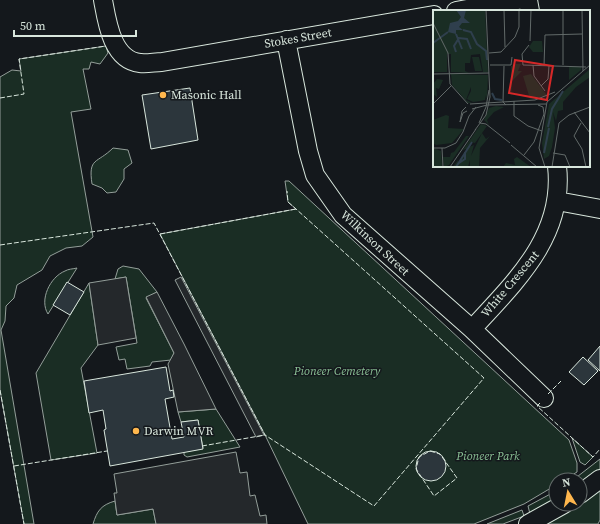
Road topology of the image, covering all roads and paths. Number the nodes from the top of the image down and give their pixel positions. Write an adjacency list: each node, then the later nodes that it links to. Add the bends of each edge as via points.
1 (103, 0): 7 (street, Stokes Street, via 109,31 118,49 126,59 140,63 162,62)
2 (518, 0): 4 (street)
3 (528, 0): 5 (street)
4 (458, 7)
5 (530, 10)
6 (433, 15): 7 (street, Stokes Street)
7 (286, 40): 11 (street, Wilkinson Street, via 308,151 315,175 328,196 343,215)
8 (557, 167): 9 (street, White Crescent)
9 (557, 200): 10 (street); 11 (street, White Crescent, via 540,247 530,264)
10 (600, 209)
11 (472, 330): 12 (street, Wilkinson Street)
12 (544, 398)
13 (600, 479): 14 (street)
14 (588, 488)
15 (550, 512): 16 (street)
16 (528, 524)

